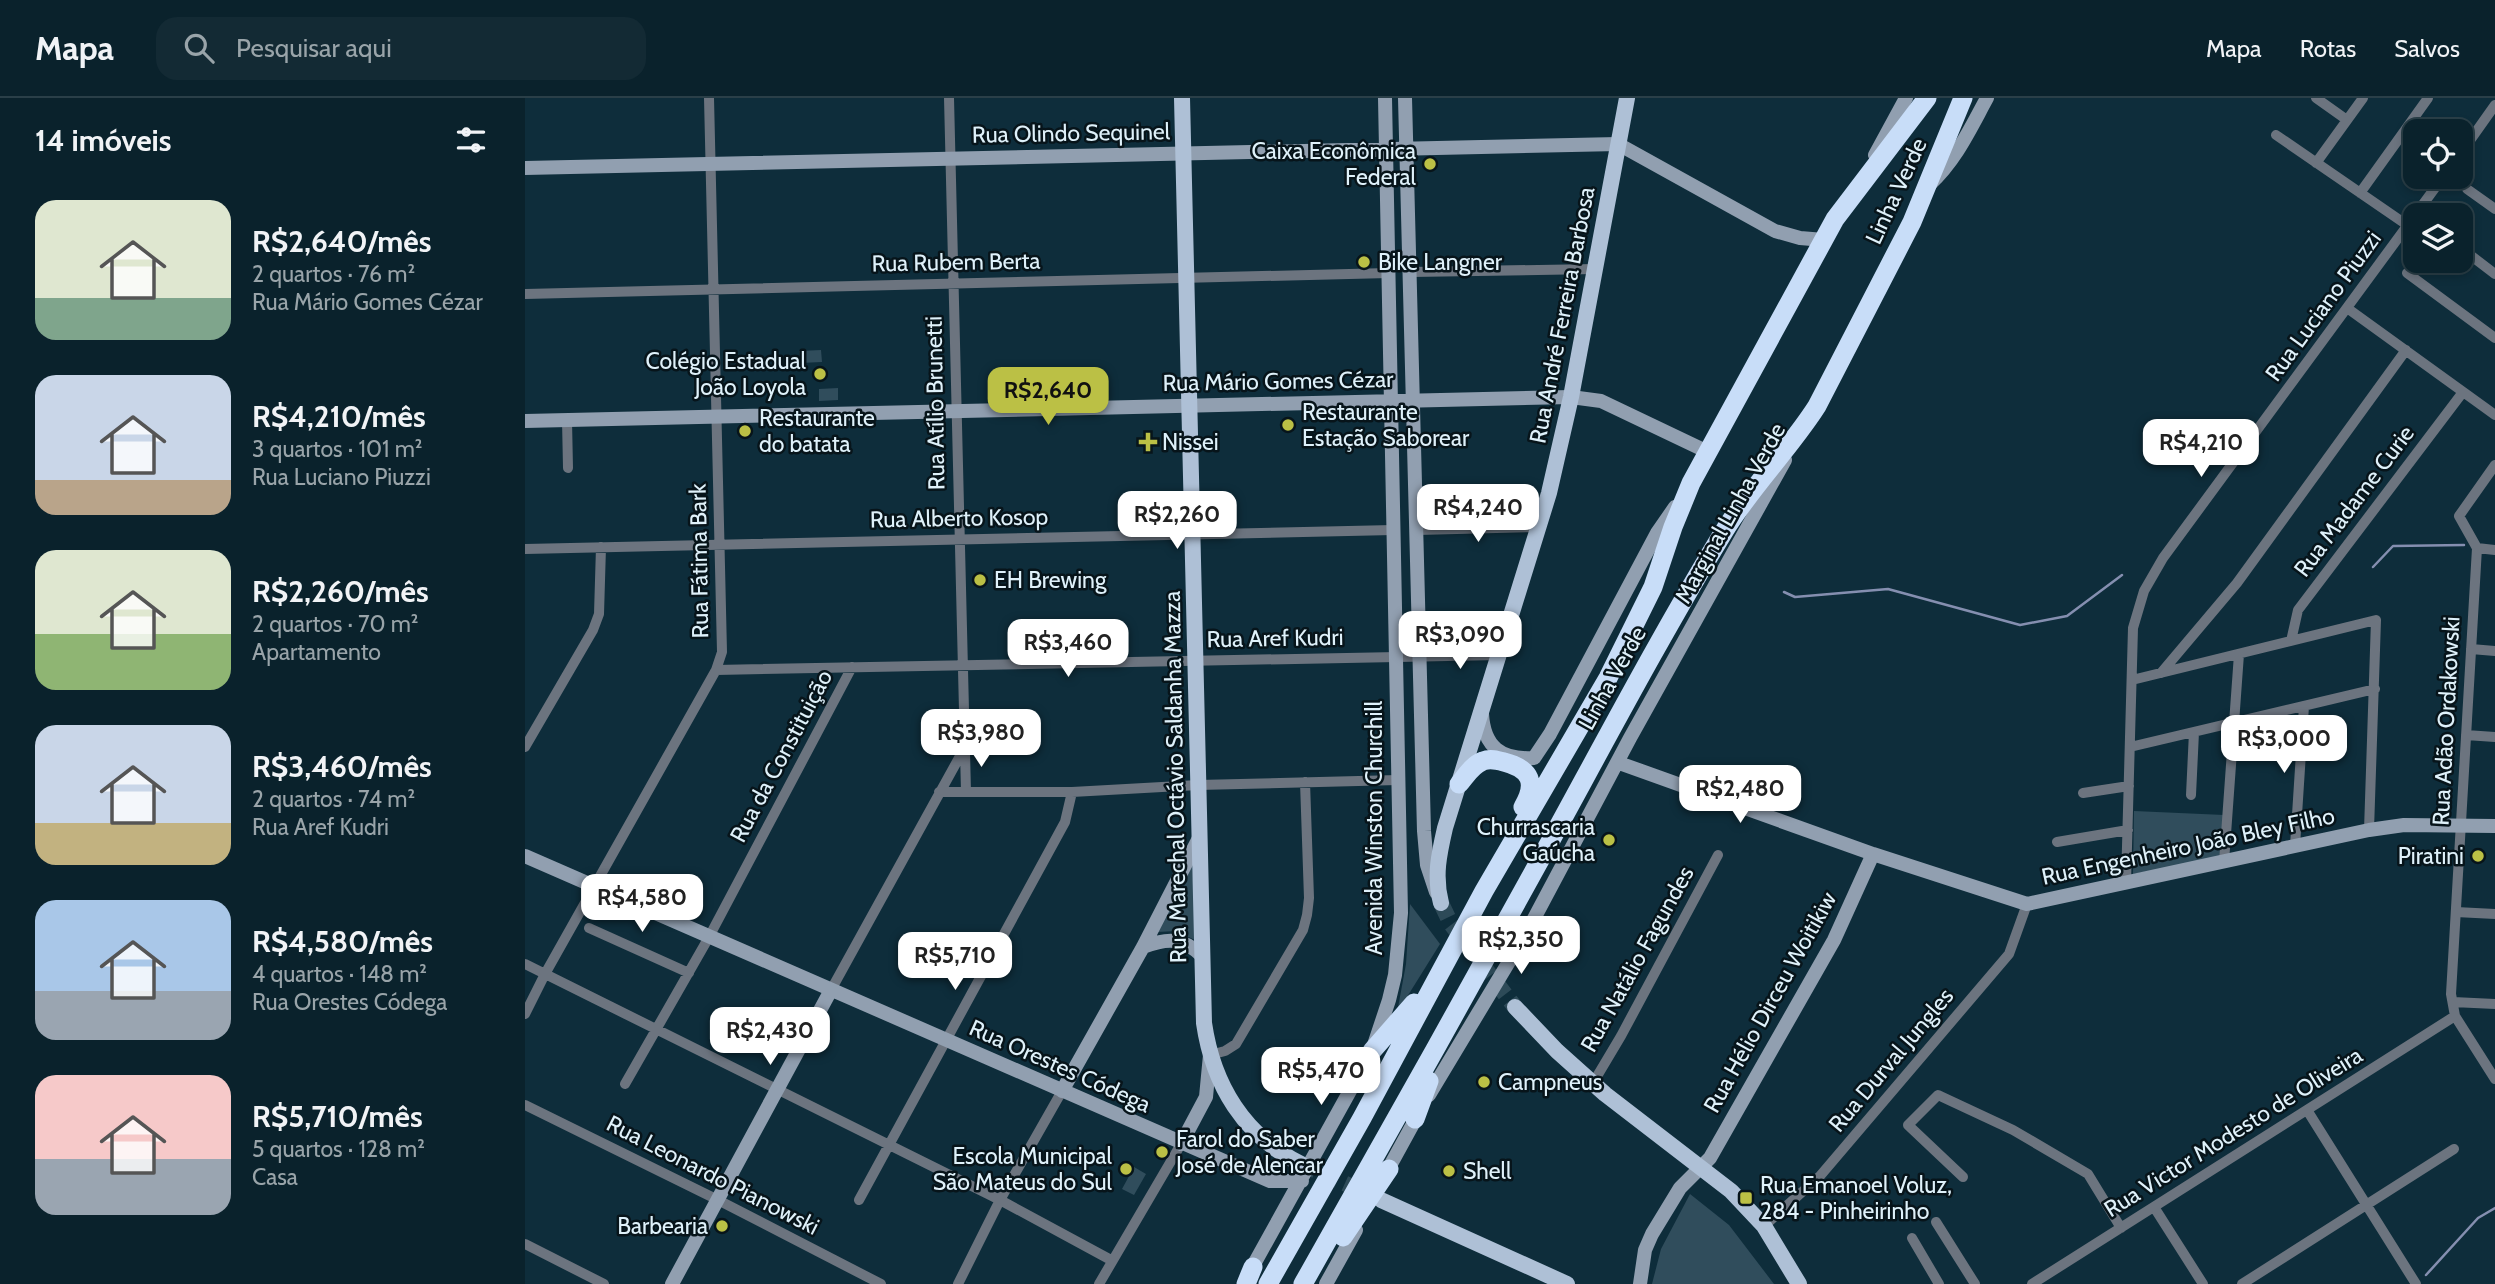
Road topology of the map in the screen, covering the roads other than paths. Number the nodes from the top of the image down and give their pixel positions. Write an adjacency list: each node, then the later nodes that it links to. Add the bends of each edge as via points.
1 (709, 98): 24 (street, Rua Fátima Bark)
2 (949, 98): 22 (street, Rua Atílio Brunetti)
3 (1182, 98): 21 (main road, Rua Marechal Octávio Saldanha Mazza)
4 (1385, 98): 20 (street, Avenida Winston Churchill)
5 (1405, 98): 19 (street, Avenida Winston Churchill)
6 (1627, 98): 18 (main road, Rua André Ferreira Barbosa)
7 (1906, 98): 27 (street)
8 (1927, 98): 27 (highway, Linha Verde)
9 (1963, 98): 26 (highway, Linha Verde)
10 (1987, 98): 26 (street, via 1954,158)
11 (2316, 98): 15 (street)
12 (2363, 98): 15 (street)
13 (2428, 98): 29 (street)
14 (2495, 106): 17 (street)
15 (2347, 120): 23 (street)
16 (2276, 135): 23 (street)
17 (2473, 136)
18 (1618, 144): 19 (street, Rua Olindo Sequinel); 33 (street, via 1775,231); 35 (main road, Rua André Ferreira Barbosa)
19 (1407, 148): 20 (street, Rua Olindo Sequinel); 36 (street, Avenida Winston Churchill)
20 (1387, 149): 21 (street, Rua Olindo Sequinel); 37 (street, Avenida Winston Churchill)
21 (1184, 153): 22 (street, Rua Olindo Sequinel); 40 (main road, Rua Marechal Octávio Saldanha Mazza)
22 (950, 158): 24 (street, Rua Olindo Sequinel); 41 (street, Rua Atílio Brunetti)
23 (2316, 163): 29 (street)
24 (710, 164): 25 (street, Rua Olindo Sequinel); 42 (street, Rua Fátima Bark)
25 (525, 168)
26 (1929, 185): 57 (highway, Linha Verde)
27 (1858, 186): 33 (highway, Linha Verde)
28 (2467, 189): 30 (street)
29 (2360, 193): 31 (street)
30 (2495, 209)
31 (2403, 222)
32 (2403, 231): 44 (street, Rua Luciano Piuzzi)
33 (1824, 240): 58 (highway, Linha Verde)
34 (2473, 257): 39 (street)
35 (1595, 269): 36 (street); 48 (main road, Rua André Ferreira Barbosa)
36 (1411, 272): 50 (street, Avenida Winston Churchill)
37 (1389, 273): 40 (street, Rua Rubem Berta); 49 (street, Avenida Winston Churchill)
38 (2407, 273): 45 (street)
39 (2495, 274)
40 (1187, 278): 41 (street, Rua Rubem Berta); 51 (main road, Rua Marechal Octávio Saldanha Mazza)
41 (953, 283): 42 (street, Rua Rubem Berta); 52 (street, Rua Atílio Brunetti)
42 (713, 289): 43 (street, Rua Rubem Berta); 54 (street, Rua Fátima Bark)
43 (525, 294)
44 (2347, 308): 46 (street); 84 (street, Rua Luciano Piuzzi, via 2163,558 2144,591 2133,628)
45 (2495, 338)
46 (2406, 351): 47 (street); 83 (street, via 2237,583)
47 (2463, 392): 53 (street); 72 (street, Rua Madame Curie, via 2298,610)
48 (1571, 397): 50 (street, Rua Mário Gomes Cézar); 58 (street, Rua Mário Gomes Cézar, via 1601,401); 62 (main road, Rua André Ferreira Barbosa)
49 (1392, 401): 50 (street, Rua Mário Gomes Cézar); 51 (street, Rua Mário Gomes Cézar); 63 (street, Avenida Winston Churchill)
50 (1413, 401): 64 (street, Avenida Winston Churchill)
51 (1189, 406): 52 (street, Rua Mário Gomes Cézar); 65 (main road, Rua Marechal Octávio Saldanha Mazza)
52 (957, 411): 54 (street, Rua Mário Gomes Cézar); 66 (street, Rua Atílio Brunetti)
53 (2495, 415)
54 (717, 417): 55 (street, Rua Mário Gomes Cézar); 67 (street, Rua Fátima Bark)
55 (566, 420): 56 (street, Rua Mário Gomes Cézar); 60 (street)
56 (525, 421)
57 (1805, 425): 95 (street, Marginal Linha Verde); 138 (highway, Linha Verde, via 1724,530)
58 (1708, 452): 61 (highway, Linha Verde)
59 (2495, 465): 69 (street, via 2459,516)
60 (568, 468)
61 (1691, 483): 87 (street, via 1657,533 1534,758 1502,754 1483,729); 119 (highway, Linha Verde, via 1633,630)
62 (1539, 527): 64 (street); 75 (main road, Rua André Ferreira Barbosa)
63 (1393, 530): 65 (street, Rua Alberto Kosop); 78 (street, Avenida Winston Churchill)
64 (1417, 530): 77 (street, Avenida Winston Churchill)
65 (1192, 534): 66 (street, Rua Alberto Kosop); 79 (main road, Rua Marechal Octávio Saldanha Mazza)
66 (960, 539): 67 (street, Rua Alberto Kosop); 80 (street, Rua Atílio Brunetti)
67 (720, 544): 68 (street, Rua Alberto Kosop); 82 (street, Rua Fátima Bark, via 722,643)
68 (601, 547): 70 (street, Rua Alberto Kosop); 93 (street, via 599,614)
69 (2477, 548): 71 (street); 73 (street, Rua Adão Ordakowski)
70 (525, 549)
71 (2495, 550)
72 (2291, 641): 76 (street); 85 (street, via 2376,620)
73 (2471, 649): 74 (street); 90 (street, Rua Adão Ordakowski)
74 (2495, 651)
75 (1499, 654): 77 (street, Rua Aref Kudri); 87 (main road, Rua André Ferreira Barbosa)
76 (2239, 654): 83 (street); 88 (street)
77 (1420, 656): 78 (street, Rua Aref Kudri); 120 (street, Avenida Winston Churchill, via 1425,850)
78 (1396, 657): 79 (street, Rua Aref Kudri); 96 (street, Avenida Winston Churchill)
79 (1195, 660): 80 (street, Rua Aref Kudri); 99 (main road, Rua Marechal Octávio Saldanha Mazza)
80 (963, 665): 81 (street, Rua Aref Kudri); 92 (street, Rua Atílio Brunetti)
81 (852, 667): 82 (street, Rua Aref Kudri); 125 (street, Rua da Constituição)
82 (716, 670): 118 (street, Rua Fátima Bark)
83 (2161, 673): 84 (street)
84 (2132, 681): 94 (street, Rua Luciano Piuzzi)
85 (2375, 689): 86 (street); 109 (street)
86 (2304, 706): 88 (street); 112 (street)
87 (1482, 712): 98 (main road, Rua André Ferreira Barbosa)
88 (2234, 723): 89 (street); 116 (street)
89 (2194, 732): 94 (street); 105 (street)
90 (2466, 735): 91 (street); 106 (street, Rua Adão Ordakowski)
91 (2495, 737)
92 (965, 746): 101 (street); 102 (street, Rua Atílio Brunetti)
93 (525, 747)
94 (2130, 747): 100 (street, Rua Luciano Piuzzi)
95 (1619, 764): 113 (street, Rua Engenheiro João Bley Filho); 152 (street, Marginal Linha Verde, via 1528,930)
96 (1398, 780): 97 (street); 141 (street, Avenida Winston Churchill, via 1398,952)
97 (1305, 782): 99 (street); 142 (street, via 1309,898 1303,930 1236,1044)
98 (1459, 784): 119 (highway, via 1473,766 1493,759 1516,765 1530,782 1528,799 1486,876); 120 (main road, Rua André Ferreira Barbosa, via 1438,860)
99 (1198, 785): 103 (street); 110 (main road, Rua Marechal Octávio Saldanha Mazza)
100 (2129, 786): 104 (street); 108 (street, Rua Luciano Piuzzi)
101 (939, 792): 102 (street); 132 (street)
102 (966, 792): 103 (street)
103 (1072, 792): 140 (street, via 1065,822)
104 (2083, 793)
105 (2191, 795)
106 (2461, 825): 107 (street, Rua Engenheiro João Bley Filho); 109 (street, Rua Engenheiro João Bley Filho); 122 (street, Rua Adão Ordakowski)
107 (2495, 827)
108 (2128, 830): 111 (street); 117 (street, Rua Luciano Piuzzi)
109 (2369, 830): 112 (street, Rua Engenheiro João Bley Filho)
110 (1199, 838): 126 (street); 127 (main road, Rua Marechal Octávio Saldanha Mazza)
111 (2057, 842)
112 (2295, 846): 116 (street, Rua Engenheiro João Bley Filho)
113 (1873, 854): 121 (street, Rua Engenheiro João Bley Filho); 156 (street, Rua Hélio Dirceu Woitikiw, via 1834,940)
114 (1718, 855): 144 (street, Rua Natálio Fagundes)
115 (525, 856): 118 (street, Rua Orestes Códega)
116 (2224, 862): 117 (street, Rua Engenheiro João Bley Filho)
117 (2126, 883): 121 (street, Rua Engenheiro João Bley Filho)
118 (594, 887): 125 (street, Rua Orestes Códega); 130 (street, Rua Fátima Bark)
119 (1484, 891): 131 (highway, Linha Verde)
120 (1441, 902)
121 (2027, 904): 169 (street, Rua Durval Jungles, via 2009,954 1820,1176)
122 (2456, 912): 123 (street); 133 (street, Rua Adão Ordakowski)
123 (2495, 914)
124 (589, 928): 129 (street)
125 (709, 937): 129 (street, Rua da Constituição); 132 (street, Rua Orestes Códega)
126 (1143, 947): 127 (street, via 1176,939); 147 (street)
127 (1202, 956): 142 (main road, Rua Marechal Octávio Saldanha Mazza)
128 (525, 964): 130 (street)
129 (689, 973): 139 (street, Rua da Constituição)
130 (545, 974): 136 (street, Rua Fátima Bark); 139 (street)
131 (1433, 981): 141 (highway); 180 (highway, Linha Verde)
132 (831, 990): 140 (street, Rua Orestes Códega); 146 (street)
133 (2453, 1002): 134 (street); 137 (street, Rua Adão Ordakowski)
134 (2495, 1004)
135 (1515, 1007): 144 (main road)
136 (525, 1014)
137 (2455, 1016): 143 (street); 151 (street, Rua Victor Modesto de Oliveira)
138 (1449, 1027): 152 (highway); 181 (highway, Linha Verde)
139 (657, 1030): 145 (street, Rua da Constituição); 146 (street)
140 (947, 1041): 147 (street, Rua Orestes Códega); 154 (street)
141 (1372, 1051): 158 (street)
142 (1210, 1055): 148 (main road, Rua Marechal Octávio Saldanha Mazza); 149 (street)
143 (2495, 1079)
144 (1593, 1083): 156 (main road)
145 (625, 1084)
146 (777, 1088): 154 (street); 161 (street)
147 (1062, 1091): 153 (street, Rua Orestes Códega); 163 (street)
148 (1227, 1095): 149 (street); 158 (main road, Rua Marechal Octávio Saldanha Mazza, via 1247,1124)
149 (1206, 1097): 153 (street)
150 (525, 1105): 161 (street, Rua Leonardo Pianowski)
151 (2307, 1110): 166 (street); 167 (street, Rua Victor Modesto de Oliveira)
152 (1415, 1119): 157 (street, Marginal Linha Verde)
153 (1181, 1144): 160 (street, Rua Orestes Códega); 173 (street)
154 (890, 1145): 162 (street); 163 (street)
155 (2455, 1149): 166 (street)
156 (1701, 1167): 169 (main road); 185 (street, Rua Hélio Dirceu Woitikiw, via 1674,1196 1652,1234)
157 (1389, 1168): 182 (highway); 183 (street, Marginal Linha Verde)
158 (1301, 1172): 160 (street, Rua Orestes Códega); 165 (street)
159 (1963, 1177): 170 (street, via 1908,1125 1938,1095 2013,1130 2088,1174)
160 (1270, 1181): 165 (street, Rua Orestes Códega)
161 (716, 1199): 176 (street); 177 (street, Rua Leonardo Pianowski)
162 (859, 1200)
163 (1000, 1200): 173 (street); 178 (street)
164 (1381, 1200): 184 (main road)
165 (1289, 1204): 174 (street)
166 (2367, 1205): 191 (street); 192 (street)
167 (2154, 1207): 170 (street, Rua Victor Modesto de Oliveira); 190 (street)
168 (1937, 1222): 188 (street)
169 (1764, 1226): 186 (main road)
170 (2121, 1228): 189 (street, Rua Victor Modesto de Oliveira)
171 (1912, 1238): 187 (street)
172 (525, 1244): 175 (street)
173 (1111, 1261): 179 (street)
174 (1247, 1278)
175 (604, 1284)
176 (671, 1284)
177 (881, 1284)
178 (958, 1284)
179 (1098, 1284)
180 (1268, 1284)
181 (1303, 1284)
182 (1310, 1284)
183 (1326, 1284)
184 (1567, 1284)
185 (1640, 1284)
186 (1799, 1284)
187 (1939, 1284)
188 (1975, 1284)
189 (2032, 1284)
190 (2203, 1284)
191 (2242, 1284)
192 (2416, 1284)

